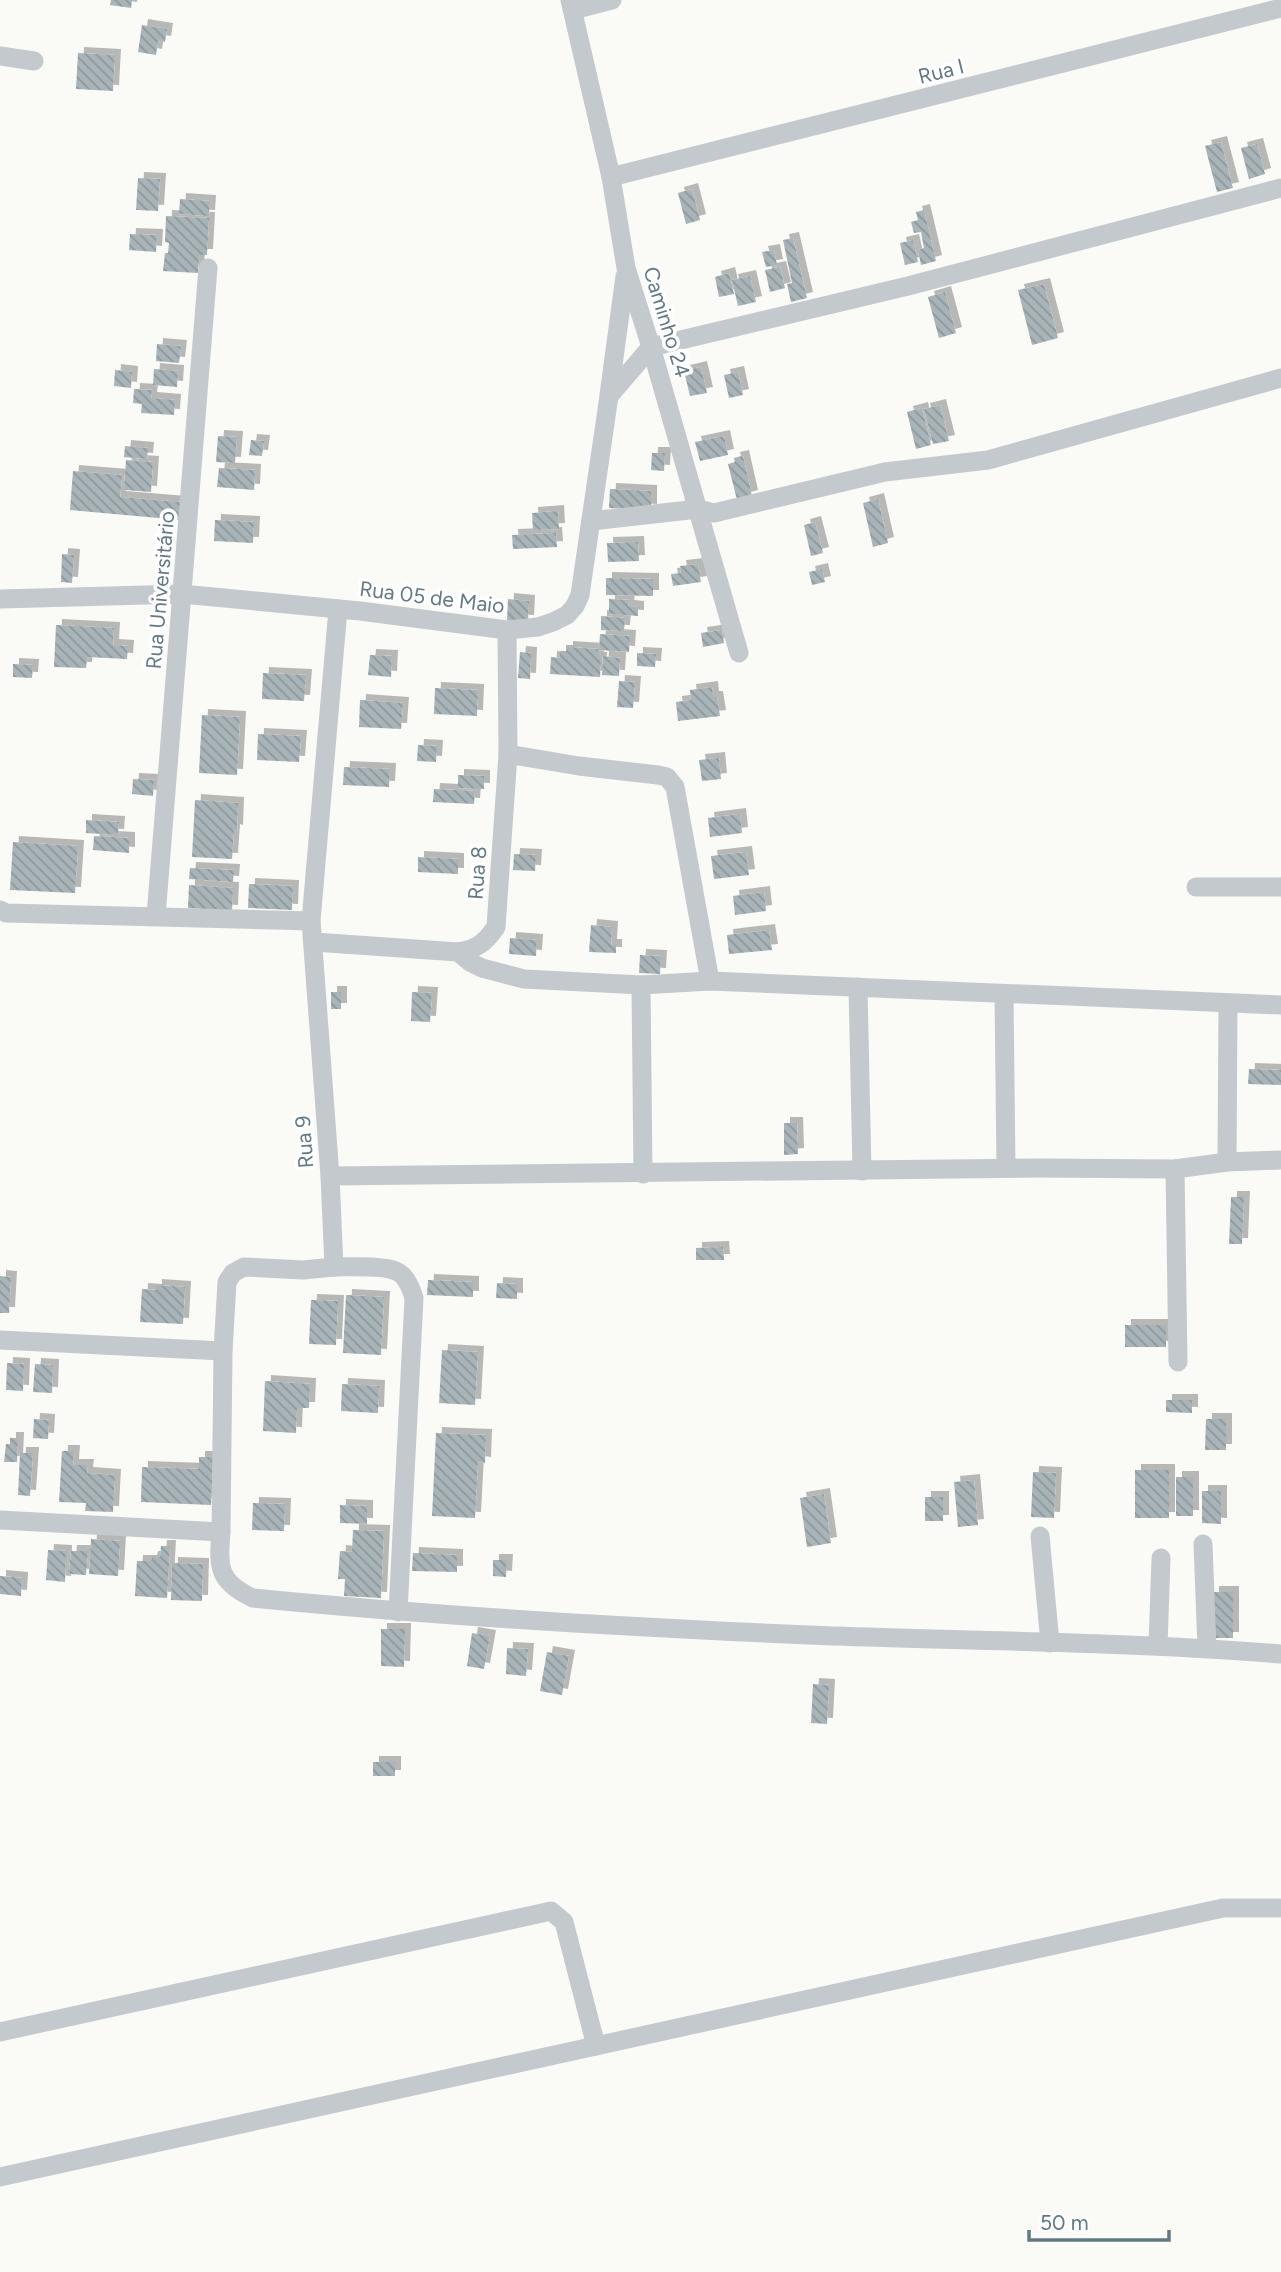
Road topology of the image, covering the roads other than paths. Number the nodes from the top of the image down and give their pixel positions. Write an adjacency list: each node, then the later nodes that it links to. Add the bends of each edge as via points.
1 (612, 0): 2 (street)
2 (571, 5): 6 (street, Caminho 24)
3 (1281, 8): 6 (street, Rua I)
4 (0, 57): 5 (street)
5 (34, 61)
6 (611, 177): 9 (street, Caminho 24)
7 (1281, 188): 10 (street, via 908,286)
8 (208, 268): 15 (street, Rua Universitário)
9 (626, 268): 10 (street, Caminho 24); 12 (street, Rua 05 de Maio)
10 (651, 347): 12 (street); 13 (street, Caminho 24)
11 (1281, 378): 13 (street, via 988,460 885,472 714,513)
12 (609, 396): 14 (street, Rua 05 de Maio)
13 (698, 509): 14 (street); 19 (street, Caminho 24)
14 (591, 521): 18 (street, Rua 05 de Maio, via 575,606 553,622)
15 (182, 594): 16 (street, Rua 05 de Maio); 17 (street, Rua 05 de Maio); 24 (street, Rua Universitário)
16 (0, 599)
17 (338, 609): 18 (street, Rua 05 de Maio); 25 (street, Rua 9)
18 (507, 630): 20 (street, Rua 8)
19 (739, 653)
20 (508, 754): 26 (street, Rua 8); 30 (street, via 658,775 672,781)
21 (1196, 887): 22 (street)
22 (1281, 887)
23 (0, 910): 24 (street)
24 (156, 916): 25 (street)
25 (311, 921): 27 (street, Rua 9)
26 (496, 927): 28 (street, Rua 8, via 481,946); 29 (street)
27 (314, 942): 28 (street, Rua 8); 42 (street, Rua 9)
28 (458, 951): 29 (street)
29 (494, 972): 31 (street, via 524,979)
30 (710, 981): 31 (street); 32 (street)
31 (641, 985): 41 (street)
32 (858, 987): 33 (street); 40 (street)
33 (1004, 993): 34 (street); 38 (street)
34 (1228, 1003): 35 (street); 37 (street)
35 (1281, 1005)
36 (1281, 1160): 37 (street)
37 (1227, 1162): 39 (street)
38 (1006, 1168): 39 (street); 40 (street)
39 (1175, 1169): 46 (street)
40 (862, 1171): 41 (street)
41 (643, 1174): 42 (street)
42 (330, 1176): 43 (street, Rua 9)
43 (334, 1267): 45 (street, via 244,1267 233,1273 228,1282); 52 (street, via 396,1271 414,1298)
44 (0, 1340): 45 (street)
45 (223, 1351): 48 (street)
46 (1178, 1362)
47 (0, 1520): 48 (street)
48 (221, 1532): 52 (street, via 219,1556 224,1578 253,1598)
49 (1040, 1536): 53 (street)
50 (1203, 1544): 55 (street)
51 (1161, 1558): 54 (street)
52 (398, 1612): 53 (street)
53 (1050, 1643): 54 (street)
54 (1158, 1646): 55 (street)
55 (1208, 1648): 56 (street)
56 (1281, 1654)
57 (1281, 1908): 59 (street, via 1223,1908)
58 (0, 2032): 59 (street, via 551,1911 564,1922)
59 (596, 2046): 60 (street)
60 (0, 2177)

